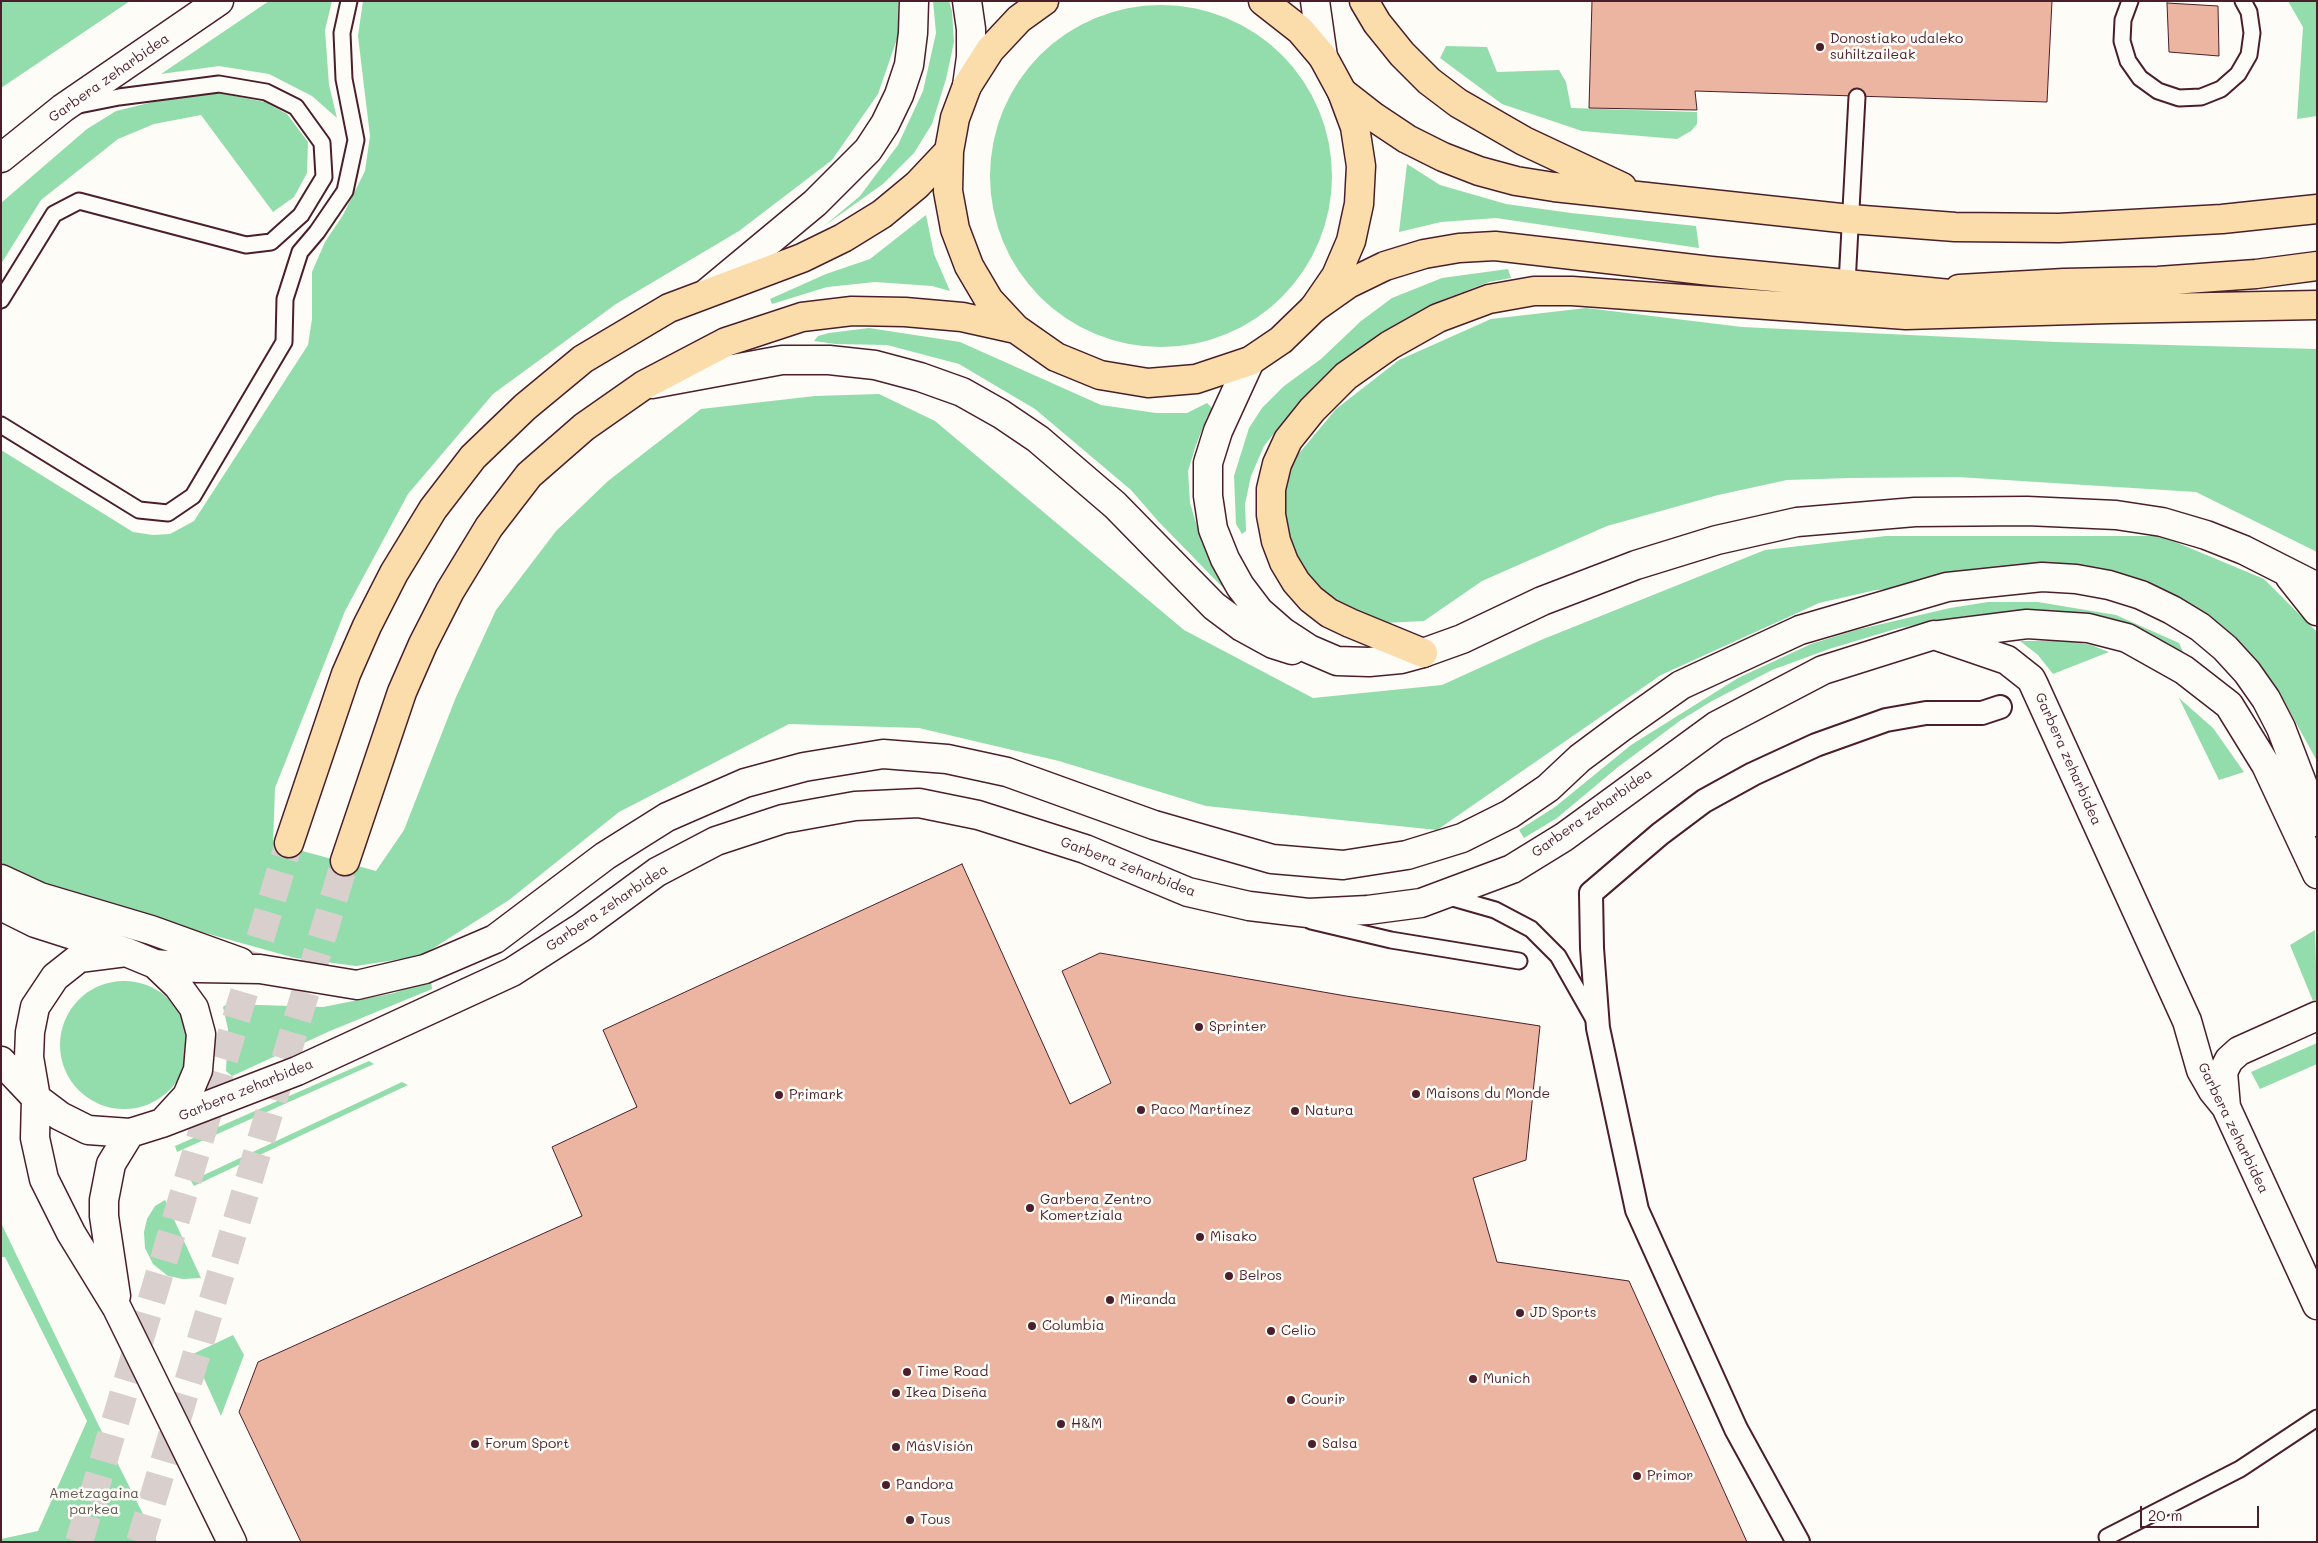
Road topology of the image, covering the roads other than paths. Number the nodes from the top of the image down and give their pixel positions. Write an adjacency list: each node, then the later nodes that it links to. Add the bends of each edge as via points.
1 (219, 1): 15 (street, Garbera zeharbidea)
2 (349, 1): 32 (lane, via 342,33 344,79 356,140 345,190 300,252 285,299 284,342 192,496 168,513 139,510)
3 (914, 1): 24 (street, via 909,65 899,95 868,150 815,203)
4 (967, 1): 12 (street, via 971,29)
5 (1044, 1): 12 (main road, via 1019,19 990,50)
6 (1263, 1): 11 (main road, via 1300,30)
7 (1315, 1): 11 (street)
8 (1364, 1): 18 (main road, via 1377,24 1402,54 1458,103 1524,141)
9 (2130, 1): 10 (lane, via 2123,20 2122,41 2128,61 2140,78 2158,91 2179,98 2201,97 2221,89 2238,74 2249,55 2252,33 2249,12)
10 (2243, 1)
11 (1323, 57): 13 (main road)
12 (967, 86): 16 (main road, via 955,118)
13 (1342, 92): 18 (main road, via 1407,139 1479,171 1545,185); 27 (main road, via 1355,127 1361,166 1359,204 1351,241 1336,276)
14 (1857, 96): 20 (lane)
15 (63, 108): 17 (street, Garbera zeharbidea); 25 (lane, via 219,84 266,92 296,107 322,144 324,177 300,215 271,242 246,246 79,202 54,214)
16 (949, 151): 24 (main road, via 910,191 844,238 802,258); 29 (main road, via 948,191 955,229 969,266 989,300)
17 (1, 158)
18 (1642, 196): 20 (main road)
19 (2317, 209): 20 (main road, via 2222,219 2060,228 1955,227)
20 (1850, 220): 22 (lane)
21 (2317, 266): 23 (main road, via 2158,281)
22 (1847, 284): 23 (main road); 27 (main road, via 1486,246 1424,254 1385,266 1348,284)
23 (1915, 292): 28 (main road)
24 (706, 293): 43 (main road, via 669,308 584,359 525,407 473,457 433,509 394,573 363,634 346,674)
25 (1, 300)
26 (2317, 305): 28 (main road)
27 (1314, 308): 30 (main road, via 1281,340)
28 (2108, 309): 37 (main road, via 1906,314 1534,291 1489,299 1438,318 1390,345 1346,376 1312,410 1288,440 1277,464 1271,489 1270,515 1284,562 1311,599 1329,613)
29 (1016, 329): 30 (main road, via 1056,357 1100,375 1148,383 1196,379); 31 (main road, via 962,317 905,312 852,311 802,317 726,342)
30 (1250, 360): 38 (street, via 1218,431 1208,462 1208,496 1213,529 1240,586 1259,611 1302,645)
31 (644, 385): 38 (street, via 782,360 829,360 875,365 962,392 1038,439 1115,505 1214,606 1242,627 1273,644); 44 (main road, via 584,427 529,475 489,527 422,644 405,684)
32 (1, 426)
33 (2284, 570): 34 (street); 35 (street); 37 (street, via 2206,534 2162,522 2116,515 2027,511 1915,512 1797,522 1717,540 1636,565 1542,601)
34 (2317, 588)
35 (2317, 611)
36 (1934, 635): 45 (street, via 2027,624 2088,628 2127,638 2184,670 2229,705 2266,766); 47 (street, Garbera zeharbidea, via 1823,670 1724,722 1665,761 1564,837 1512,869); 58 (street, Garbera zeharbidea, via 2008,660 2031,680 2187,1021 2201,1070)
37 (1423, 654): 38 (street, via 1369,662)
38 (1337, 661)
39 (2000, 707): 55 (street, via 1982,712 1926,713 1886,720 1816,745 1752,774 1704,801 1660,834 1591,893)
40 (2297, 765): 41 (street); 42 (street); 53 (street, via 2266,699 2247,672 2200,627 2142,595 2076,579 2042,577 1946,587 1800,630 1681,685 1580,758 1548,788 1510,814 1462,838 1407,855 1343,865 1272,859 1154,825 1006,772 947,759 883,754 804,767 745,783 667,817 605,856 495,939 425,969 357,985)
41 (2317, 795)
42 (2317, 822)
43 (289, 844)
44 (345, 861)
45 (2317, 874)
46 (1, 879): 53 (street, via 40,897 151,930)
47 (1442, 895): 49 (street, Garbera zeharbidea, via 1422,903 1308,913); 55 (lane, via 1495,910 1531,929 1558,956)
48 (1, 906): 50 (street, via 35,923)
49 (1249, 906): 51 (lane, via 1392,940); 59 (street, Garbera zeharbidea, via 1188,892 1085,849 978,815 919,803 855,806 783,819 716,841 657,872 582,927 512,972 297,1071)
50 (126, 952): 52 (street); 57 (street, via 79,958 55,977 35,1007 29,1058)
51 (1519, 960)
52 (155, 964): 53 (street); 59 (street, via 178,986 194,1008 202,1034 198,1070 187,1096)
53 (260, 970)
54 (2317, 1016): 58 (street, via 2239,1051 2223,1072)
55 (1598, 1028): 66 (street, via 1638,1210 1736,1429)
56 (1, 1061): 57 (street)
57 (36, 1098): 60 (street, via 60,1116 88,1130); 62 (street, via 35,1138 44,1179 71,1233)
58 (2226, 1107): 61 (street, Garbera zeharbidea)
59 (162, 1123): 60 (street)
60 (130, 1133): 62 (street, via 111,1164 104,1200)
61 (2317, 1305)
62 (117, 1308): 65 (street)
63 (2317, 1418): 64 (lane, via 2240,1469)
64 (2107, 1537)
65 (232, 1542)
66 (1798, 1542)

